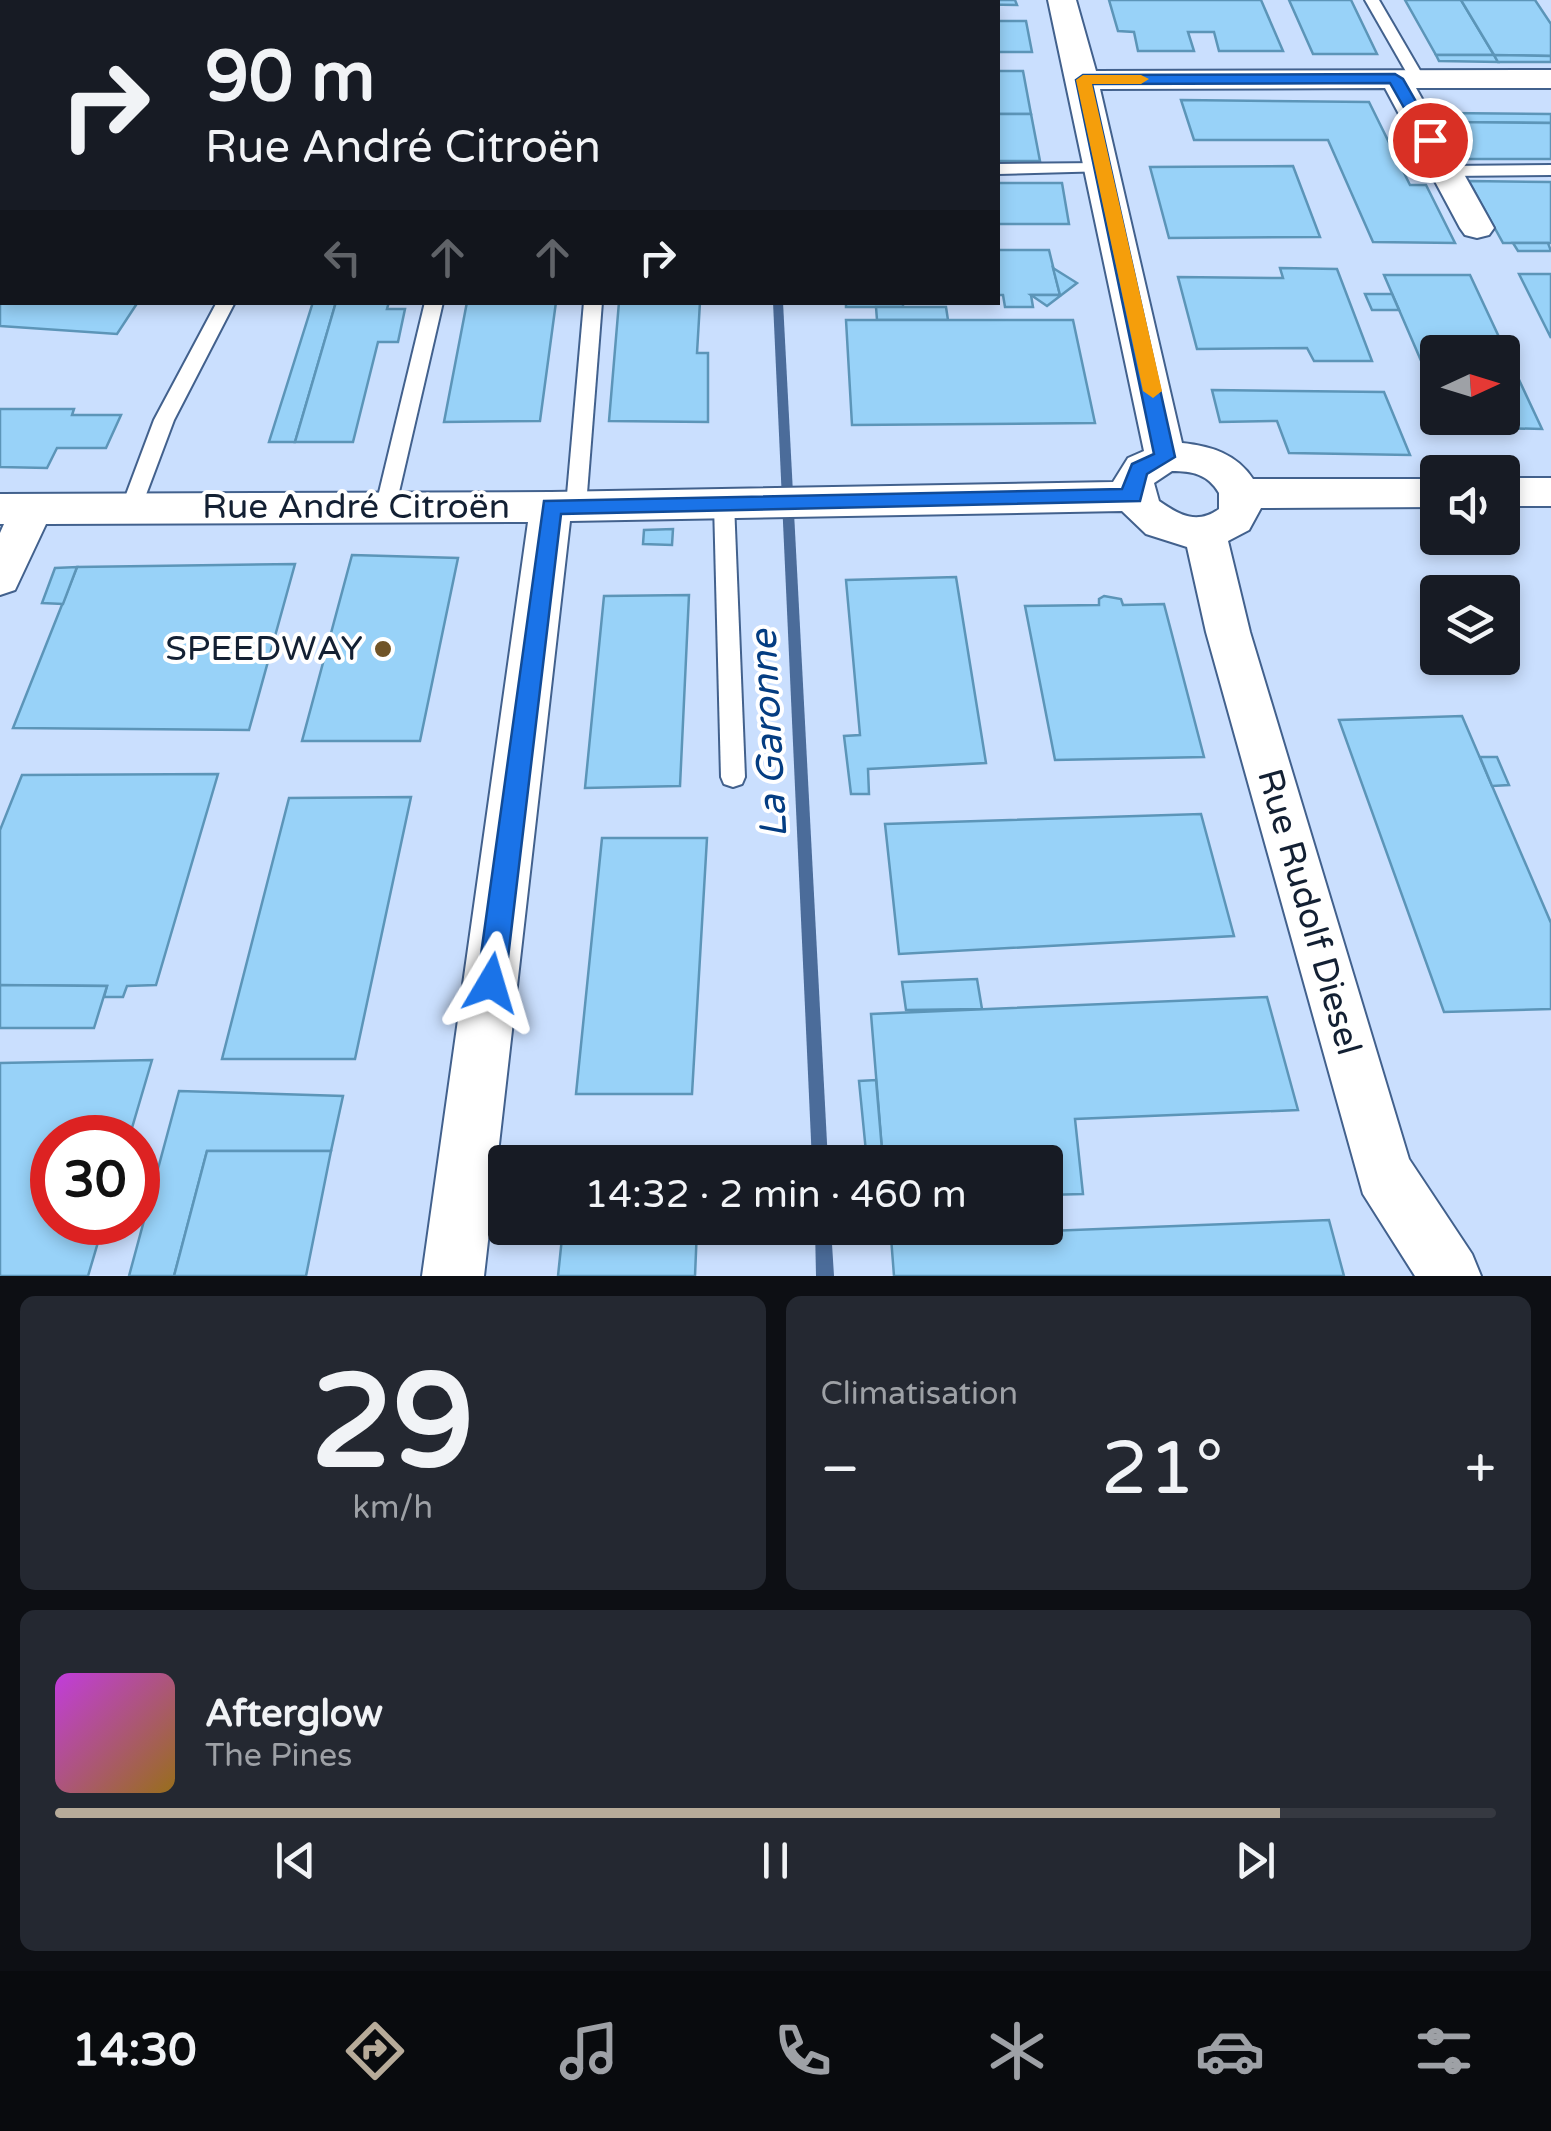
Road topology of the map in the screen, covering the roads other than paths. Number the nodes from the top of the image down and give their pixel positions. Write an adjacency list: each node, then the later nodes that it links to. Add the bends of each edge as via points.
1 (1062, 0): 5 (street)
2 (1372, 0): 4 (lane)
3 (1551, 78): 4 (street)
4 (1406, 79): 5 (street); 8 (street)
5 (1083, 80): 6 (street)
6 (1103, 168): 7 (lane); 14 (street)
7 (1000, 170)
8 (1447, 170): 9 (lane); 10 (street)
9 (1551, 170)
10 (1477, 228)
11 (224, 305): 23 (lane, via 164,420)
12 (433, 305): 21 (lane)
13 (593, 305): 22 (lane)
14 (1165, 457): 18 (street, via 1215,465); 19 (street, via 1140,469)
15 (1520, 492): 16 (street)
16 (1551, 492)
17 (1420, 493): 18 (street)
18 (1242, 494): 25 (street, via 1234,521)
19 (1132, 496): 20 (street, Rue André Citroën); 25 (street, via 1158,524)
20 (741, 503): 22 (street, Rue André Citroën); 27 (lane)
21 (386, 505): 22 (street, Rue André Citroën); 23 (street, Rue André Citroën)
22 (564, 506): 28 (street)
23 (131, 508): 24 (street, Rue André Citroën)
24 (16, 509): 26 (street)
25 (1205, 533): 29 (street, Rue Rudolf Diesel, via 1384,1173)
26 (0, 579)
27 (733, 778)
28 (453, 1276)
29 (1450, 1276)

